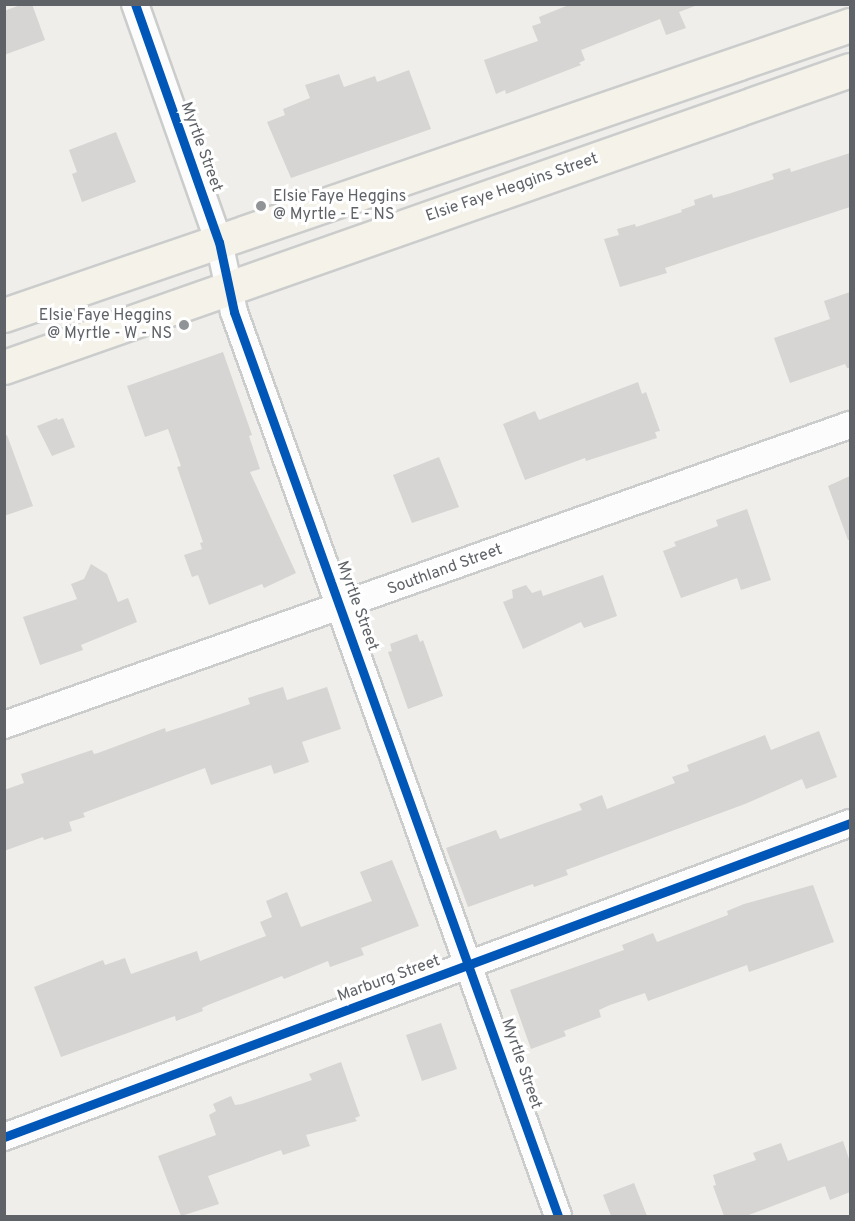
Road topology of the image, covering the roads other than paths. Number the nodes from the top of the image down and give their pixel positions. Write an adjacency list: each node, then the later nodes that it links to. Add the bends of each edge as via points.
1 (135, 4): 6 (street, Myrtle Street)
2 (850, 25): 4 (main road)
3 (850, 70): 5 (main road, Elsie Faye Heggins Street)
4 (664, 88): 5 (main road); 6 (main road)
5 (679, 130): 7 (main road, Elsie Faye Heggins Street)
6 (219, 242): 7 (street, Myrtle Street); 8 (main road)
7 (230, 288): 9 (main road, Elsie Faye Heggins Street); 11 (street, Myrtle Street, via 234,312)
8 (4, 315)
9 (4, 367)
10 (850, 425): 11 (street, Southland Street)
11 (342, 606): 12 (street, Southland Street); 14 (street, Myrtle Street)
12 (4, 725)
13 (850, 823): 14 (street, Marburg Street)
14 (470, 965): 15 (street, Marburg Street); 16 (street, Myrtle Street)
15 (4, 1137)
16 (558, 1216)

